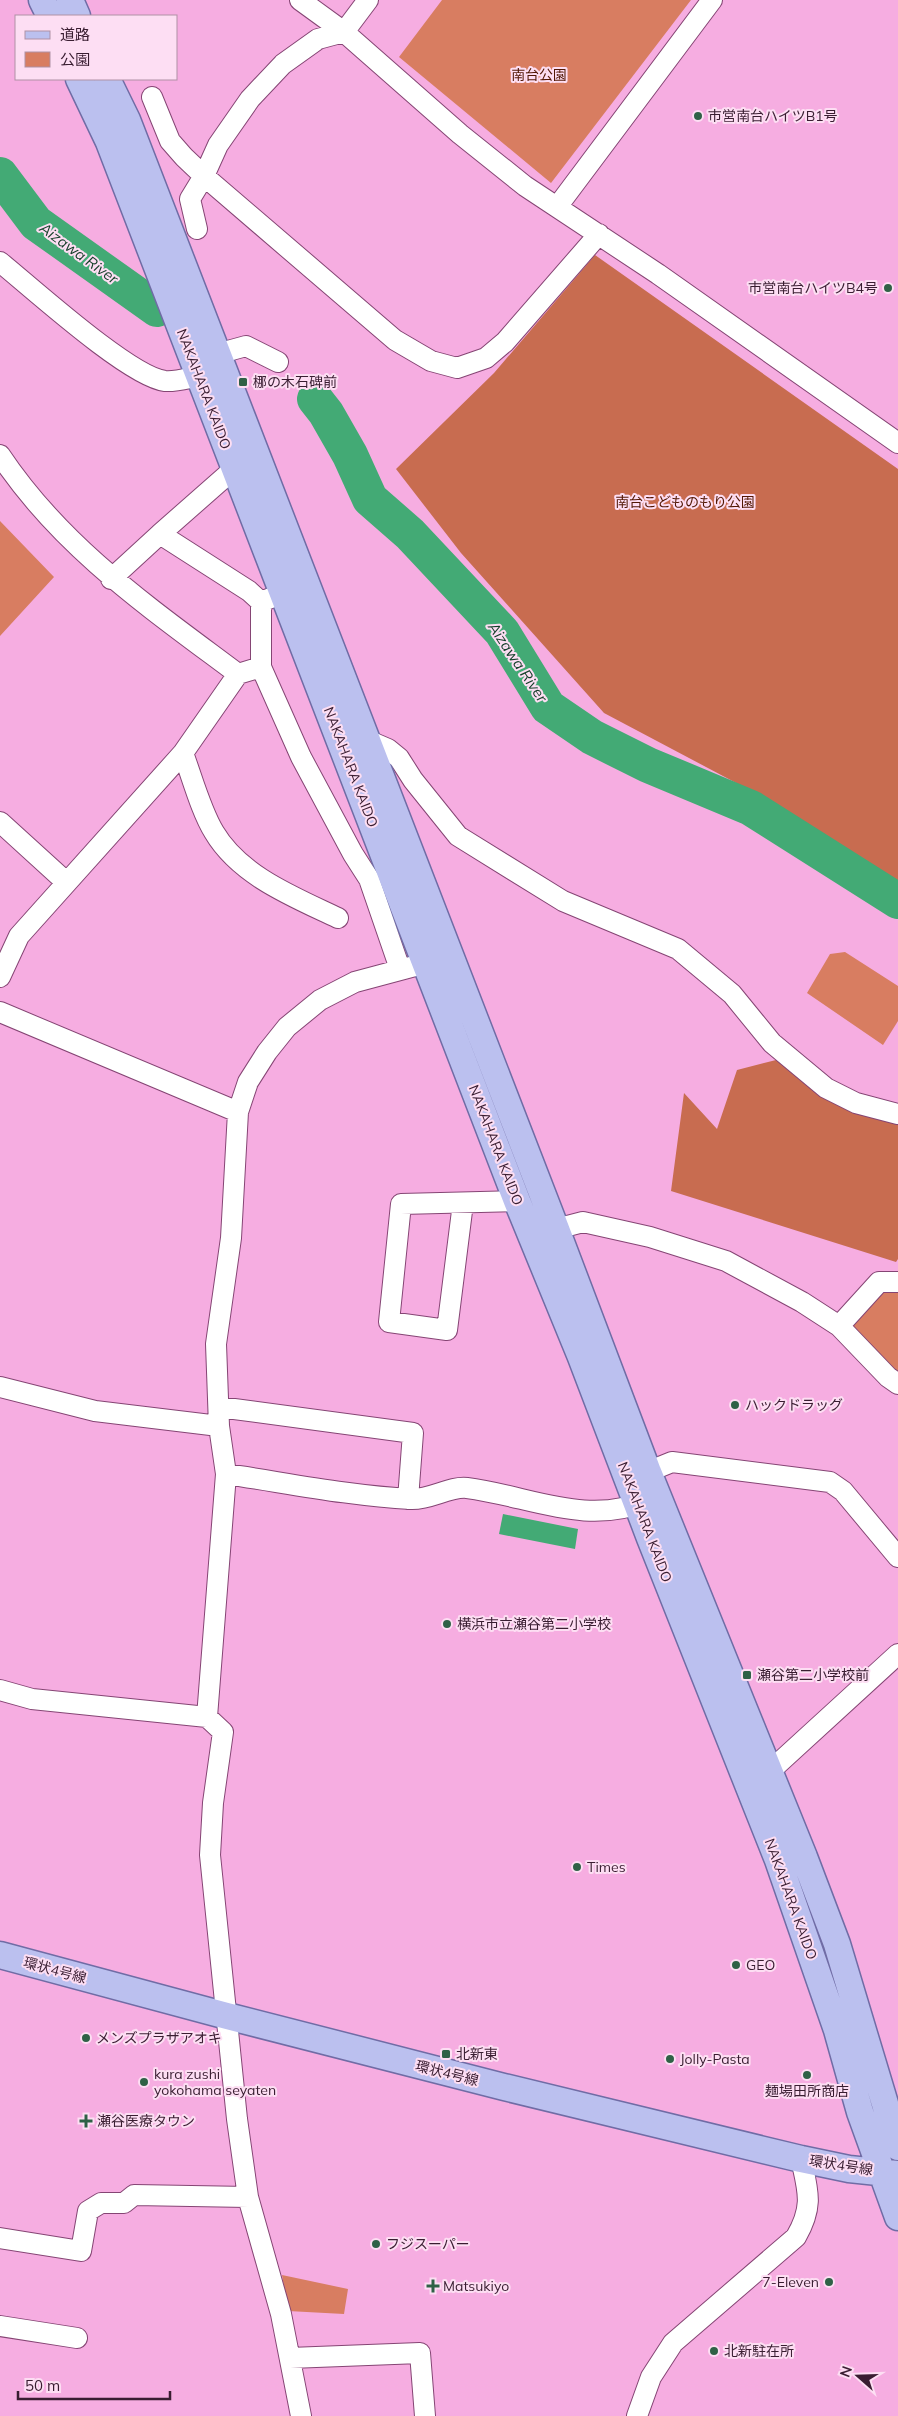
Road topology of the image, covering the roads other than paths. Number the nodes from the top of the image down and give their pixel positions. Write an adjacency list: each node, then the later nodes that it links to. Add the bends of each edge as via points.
1 (42, 0): 6 (main road)
2 (70, 0): 7 (main road)
3 (300, 0): 8 (street)
4 (368, 0): 8 (street)
5 (712, 0): 13 (street)
6 (50, 15)
7 (78, 15)
8 (344, 32): 12 (street, via 318,39 283,64 250,100 218,145); 13 (street, via 467,140 524,186)
9 (79, 80): 19 (main road, NAKAHARA KAIDO, via 109,142)
10 (107, 80): 17 (main road, NAKAHARA KAIDO, via 127,120)
11 (152, 97): 12 (street, via 170,141)
12 (204, 176): 14 (street, via 190,199); 15 (street, via 395,340 431,361 457,368 486,358 505,342)
13 (557, 206): 15 (street)
14 (197, 229)
15 (599, 234): 20 (street)
16 (0, 262): 19 (street, via 125,363 164,381)
17 (217, 354): 18 (street, via 246,346); 28 (main road, NAKAHARA KAIDO)
18 (278, 362)
19 (199, 376): 22 (main road, NAKAHARA KAIDO)
20 (898, 444)
21 (0, 455): 24 (street, via 14,477 53,522)
22 (235, 468): 23 (street); 25 (main road, NAKAHARA KAIDO)
23 (160, 534): 24 (street); 25 (street, via 250,591)
24 (111, 579): 27 (street)
25 (272, 597): 26 (street); 28 (main road, NAKAHARA KAIDO)
26 (261, 667): 27 (street); 34 (street, via 301,757 352,854 369,879)
27 (238, 674): 29 (street)
28 (354, 742): 33 (main road, NAKAHARA KAIDO); 38 (street, via 388,749 399,758 458,836 563,901 678,949 732,994 772,1043 826,1088 863,1105); 41 (main road, NAKAHARA KAIDO)
29 (183, 753): 31 (street); 32 (street, via 213,831 234,858 279,889)
30 (0, 822): 31 (street)
31 (66, 882): 35 (street, via 19,936)
32 (338, 918)
33 (426, 963): 34 (street); 39 (main road, NAKAHARA KAIDO)
34 (400, 969): 37 (street, via 355,982 320,1000 287,1027 248,1082)
35 (0, 977)
36 (0, 1012): 37 (street)
37 (238, 1112): 46 (street, via 232,1238 216,1344)
38 (898, 1114)
39 (517, 1201): 40 (street); 48 (main road, NAKAHARA KAIDO)
40 (463, 1203): 40 (street, via 401,1204 389,1322 447,1330)
41 (556, 1229): 43 (street, via 583,1222 650,1237 726,1261); 48 (main road, NAKAHARA KAIDO)
42 (898, 1282): 43 (street, via 879,1282)
43 (839, 1326): 44 (street)
44 (898, 1384)
45 (0, 1388): 46 (street, via 95,1411)
46 (219, 1417): 47 (street); 49 (street, via 413,1433)
47 (226, 1474): 49 (street); 54 (street)
48 (639, 1476): 50 (main road, NAKAHARA KAIDO); 51 (street, via 672,1462 830,1482 843,1491)
49 (408, 1499): 50 (street, via 424,1500 464,1488 580,1512 604,1512)
50 (648, 1501): 55 (main road, NAKAHARA KAIDO); 60 (main road, NAKAHARA KAIDO, via 838,2030 860,2112)
51 (898, 1557)
52 (898, 1654): 55 (street)
53 (0, 1690): 54 (street, via 32,1699)
54 (207, 1717): 57 (street, via 223,1732 210,1855)
55 (769, 1772): 58 (main road, NAKAHARA KAIDO, via 837,1944)
56 (0, 1955): 57 (main road, 環状4号線)
57 (227, 2016): 59 (main road, 環状4号線); 61 (street)
58 (898, 2147)
59 (801, 2159): 60 (main road, 環状4号線); 69 (street, via 809,2197 806,2220 796,2237 673,2343 650,2377)
60 (890, 2173): 62 (main road, NAKAHARA KAIDO)
61 (248, 2197): 63 (street, via 134,2195 124,2203 101,2202 88,2211 82,2251); 66 (street)
62 (898, 2217)
63 (0, 2238)
64 (0, 2326): 65 (street)
65 (77, 2338)
66 (290, 2358): 67 (street); 68 (street, via 420,2353)
67 (301, 2416)
68 (425, 2416)
69 (637, 2416)

